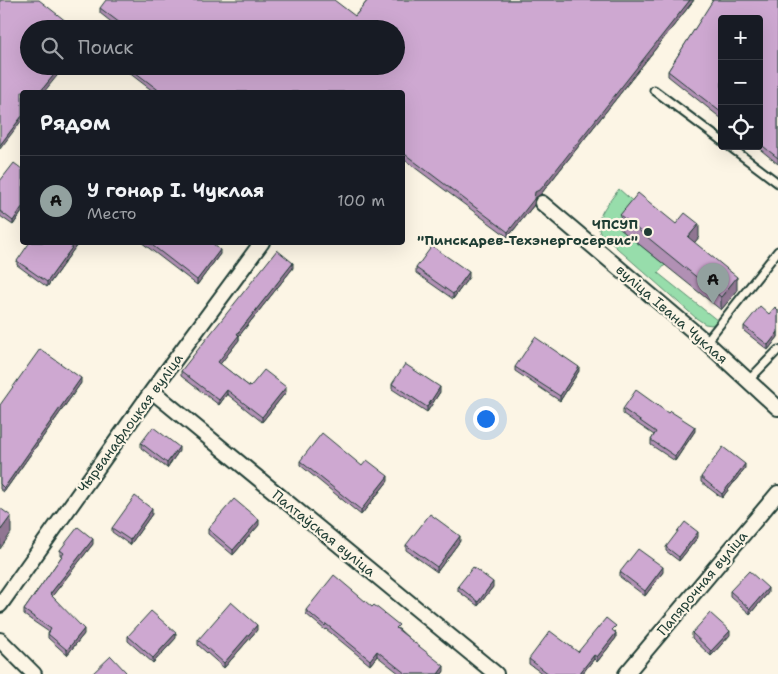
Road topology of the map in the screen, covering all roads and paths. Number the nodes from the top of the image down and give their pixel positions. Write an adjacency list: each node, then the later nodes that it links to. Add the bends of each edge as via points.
1 (654, 90): 2 (lane)
2 (718, 138)
3 (734, 150): 4 (lane)
4 (778, 183)
5 (542, 202): 8 (street, вуліца Івана Чуклая)
6 (260, 245): 11 (street, Чырванафлоцкая вуліца)
7 (778, 252): 8 (lane)
8 (706, 342): 10 (street, вуліца Івана Чуклая)
9 (778, 350): 10 (lane)
10 (748, 381): 12 (street, вуліца Івана Чуклая)
11 (152, 391): 14 (street, Чырванафлоцкая вуліца); 17 (street, Палтаўская вуліца)
12 (778, 408)
13 (778, 493): 18 (street, Папярочная вуліца)
14 (0, 605)
15 (0, 640): 16 (street)
16 (34, 674)
17 (496, 674)
18 (626, 674)

